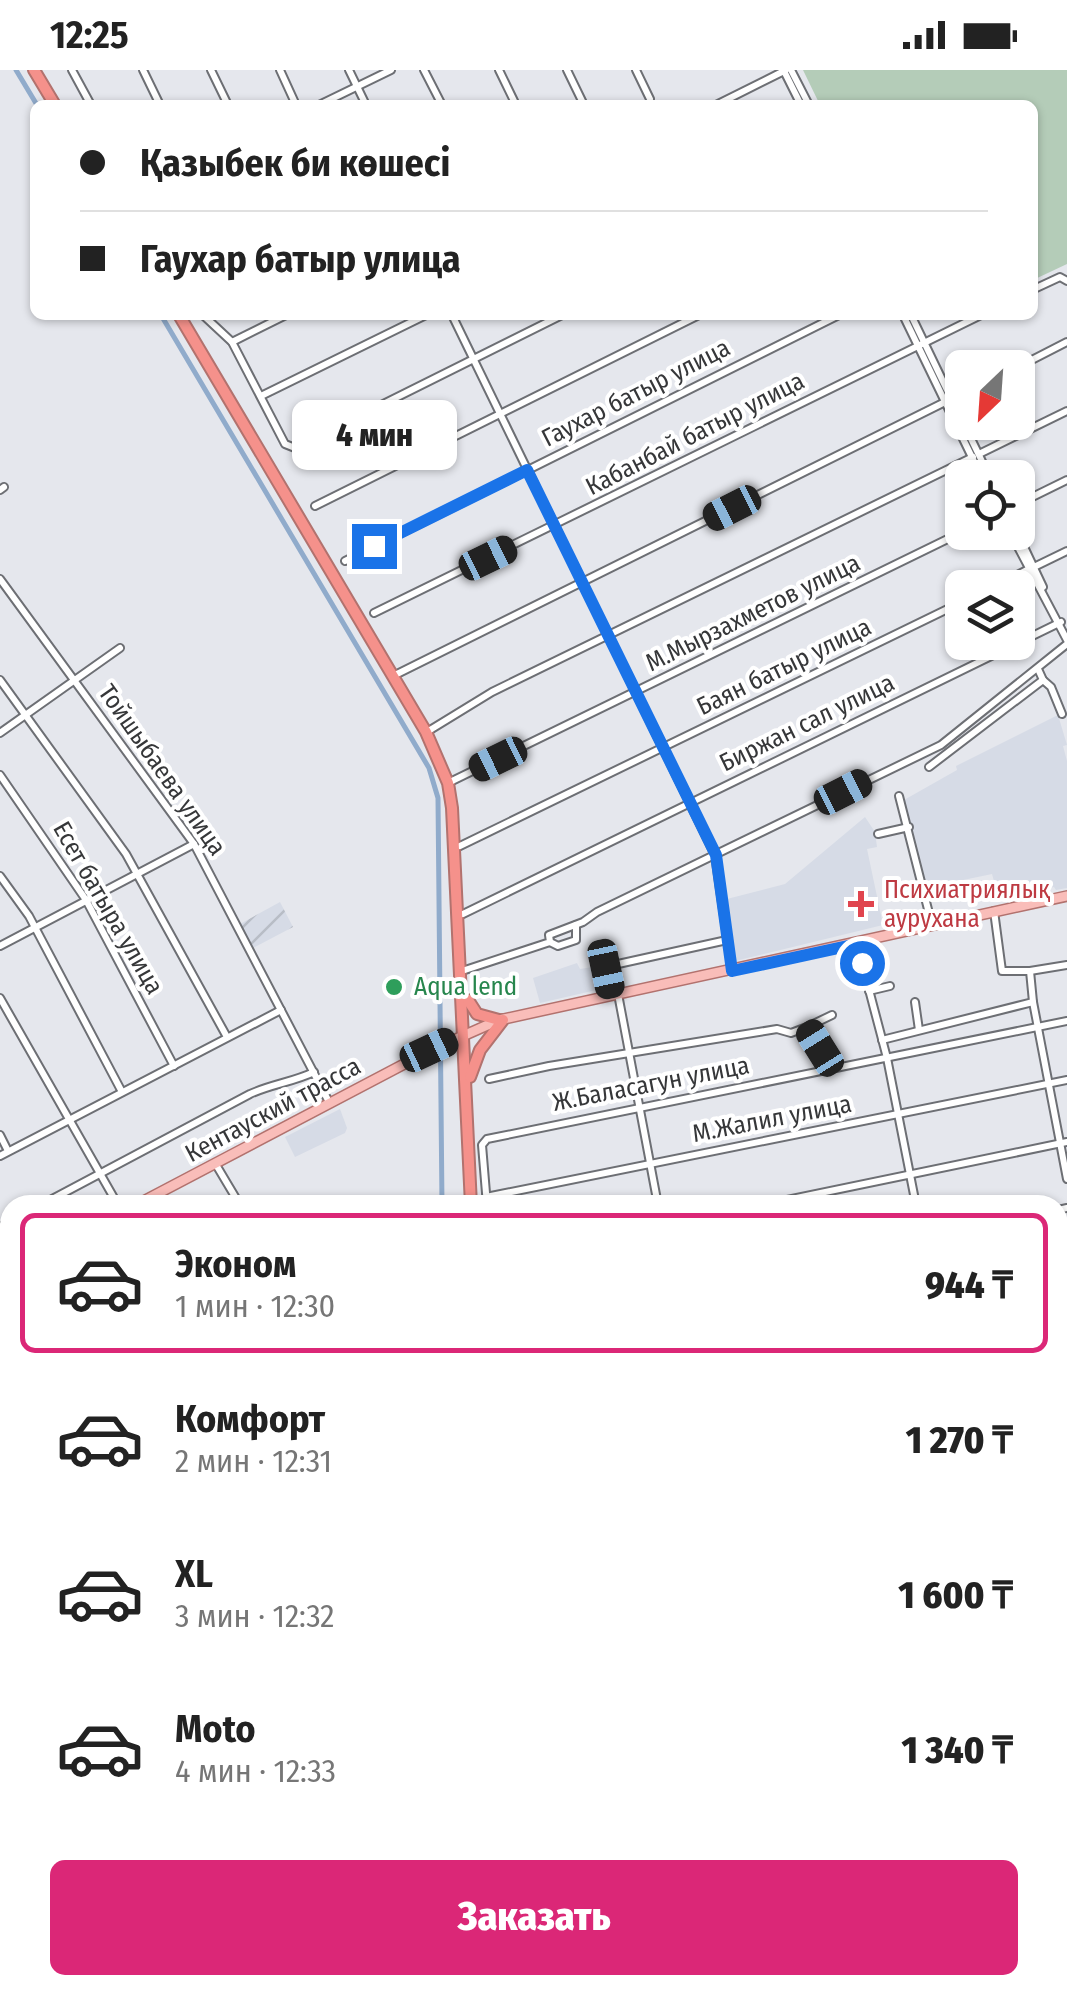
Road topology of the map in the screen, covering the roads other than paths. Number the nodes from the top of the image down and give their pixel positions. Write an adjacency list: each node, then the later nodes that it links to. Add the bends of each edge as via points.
1 (37, 70): 15 (highway)
2 (72, 70): 16 (street)
3 (143, 70): 17 (street)
4 (210, 70): 18 (street)
5 (280, 70): 19 (street)
6 (349, 70): 13 (street)
7 (392, 70): 13 (street)
8 (424, 70): 22 (street)
9 (499, 70): 23 (street)
10 (567, 70): 24 (street)
11 (636, 70): 14 (street)
12 (786, 70): 25 (street); 26 (street); 27 (street)
13 (357, 86): 20 (street); 21 (street)
14 (650, 99)
15 (54, 100)
16 (87, 100)
17 (158, 100)
18 (225, 100)
19 (294, 100)
20 (329, 100)
21 (364, 100)
22 (439, 100)
23 (514, 100)
24 (582, 100)
25 (726, 100)
26 (798, 100)
27 (805, 100)
28 (1063, 279): 29 (street)
29 (1038, 288)
30 (185, 320): 78 (highway)
31 (185, 320): 129 (highway, via 440,760 452,808)
32 (208, 320): 42 (street)
33 (276, 320): 42 (street)
34 (416, 320): 48 (street)
35 (455, 320): 45 (street)
36 (552, 320): 45 (street)
37 (689, 320): 51 (street)
38 (829, 320): 57 (street, Гаухар батыр улица)
39 (905, 320): 44 (street)
40 (913, 320): 44 (street)
41 (970, 320): 44 (street, Кабанбай батыр улица)
42 (232, 342): 48 (street)
43 (1067, 342): 46 (street)
44 (921, 343): 47 (street); 61 (street, Кабанбай батыр улица)
45 (474, 358): 48 (street, via 295,448 285,444); 51 (street)
46 (1035, 358)
47 (945, 393)
48 (260, 396)
49 (945, 403): 69 (street)
50 (1067, 411): 54 (street)
51 (500, 414): 57 (street); 60 (street)
52 (968, 440): 54 (street)
53 (970, 440): 54 (street)
54 (976, 456): 55 (street); 56 (street); 74 (street)
55 (977, 460)
56 (979, 460)
57 (527, 470): 61 (street); 65 (street, Гаухар батыр улица)
58 (1067, 480): 59 (street)
59 (1035, 496)
60 (315, 506)
61 (555, 526): 69 (street); 71 (street, Кабанбай батыр улица)
62 (945, 540): 82 (street, М.Мырзахметов улица)
63 (1022, 550): 66 (street)
64 (1067, 550): 66 (street)
65 (345, 561)
66 (1032, 568): 67 (street); 72 (street)
67 (1028, 570)
68 (0, 579): 79 (street, Тойшыбаева улица)
69 (582, 582): 74 (street); 78 (street)
70 (945, 610): 87 (street, Баян батыр улица)
71 (374, 613)
72 (1059, 623): 73 (street); 75 (street); 92 (street, Биржан сал улица)
73 (1067, 632)
74 (608, 637): 82 (street); 85 (street)
75 (1067, 642): 77 (street)
76 (120, 648): 79 (street)
77 (1038, 669): 81 (street); 97 (street, via 941,744)
78 (397, 674): 85 (highway)
79 (75, 679): 83 (street); 95 (street, Тойшыбаева улица)
80 (0, 680): 83 (street)
81 (1043, 680): 84 (street); 88 (street)
82 (636, 692): 87 (street); 90 (street, М.Мырзахметов улица)
83 (25, 714): 86 (street); 98 (street)
84 (1062, 714)
85 (430, 730): 90 (highway)
86 (0, 733)
87 (664, 749): 92 (street); 96 (street, Баян батыр улица)
88 (930, 766)
89 (0, 775): 101 (street, Есет батыра улица)
90 (452, 782): 96 (highway)
91 (899, 796): 93 (street)
92 (690, 802): 97 (street); 103 (street, Биржан сал улица)
93 (909, 827): 94 (street); 105 (street)
94 (878, 834)
95 (194, 844): 98 (street); 122 (street, Тойшыбаева улица)
96 (460, 846): 103 (highway)
97 (716, 855): 104 (street); 107 (street)
98 (138, 872): 101 (street); 130 (street)
99 (0, 876): 106 (street)
100 (1067, 896): 102 (main road, Кентауский трасса)
101 (86, 900): 106 (street); 134 (street, Есет батыра улица)
102 (994, 912): 105 (main road, Кентауский трасса); 114 (street, via 1002,971)
103 (463, 914): 112 (highway)
104 (576, 925): 108 (street, via 550,936); 108 (street, via 576,940)
105 (932, 925): 109 (main road, Кентауский трасса)
106 (36, 928): 110 (street); 141 (street)
107 (726, 940): 113 (street); 117 (street, via 609,966)
108 (550, 942): 112 (street)
109 (857, 944): 113 (main road, Кентауский трасса); 116 (street)
110 (0, 946)
111 (1067, 965): 114 (street)
112 (466, 970): 119 (highway)
113 (732, 971): 117 (main road, Кентауский трасса)
114 (1030, 971): 121 (street)
115 (890, 986): 116 (street)
116 (870, 992): 131 (street)
117 (615, 995): 124 (main road, Кентауский трасса); 132 (street)
118 (0, 998): 145 (street)
119 (468, 1000): 124 (highway, via 477,1014); 129 (highway)
120 (915, 1002): 128 (street)
121 (1033, 1002): 127 (street); 128 (street)
122 (282, 1010): 130 (street); 136 (street, Тойшыбаева улица)
123 (832, 1014): 126 (street)
124 (501, 1020): 129 (main road, Кентауский трасса); 137 (highway)
125 (1067, 1021): 127 (street, Ж.Баласагун улица)
126 (807, 1027): 132 (street); 135 (street)
127 (1037, 1028): 133 (street, Ж.Баласагун улица); 140 (street)
128 (919, 1030): 131 (street)
129 (465, 1033): 137 (highway); 142 (main road, Кентауский трасса); 159 (highway)
130 (228, 1037): 134 (street)
131 (882, 1040): 133 (street)
132 (630, 1056): 138 (street); 143 (street)
133 (887, 1058): 135 (street, Ж.Баласагун улица); 144 (street)
134 (174, 1066): 141 (street)
135 (832, 1068): 143 (street, Ж.Баласагун улица)
136 (314, 1072): 142 (street, Тойшыбаева улица); 152 (street, via 250,1094)
137 (470, 1078): 160 (highway)
138 (488, 1079)
139 (1067, 1080): 140 (street, М.Жалил улица)
140 (1050, 1084): 144 (street, М.Жалил улица); 147 (street)
141 (122, 1092): 145 (street)
142 (328, 1102): 150 (main road, Кентауский трасса)
143 (640, 1107): 151 (street); 161 (street, Ж.Баласагун улица, via 484,1140)
144 (898, 1114): 151 (street, М.Жалил улица); 153 (street)
145 (70, 1121): 148 (street); 152 (street)
146 (0, 1135): 148 (street)
147 (1064, 1143): 153 (street); 154 (street)
148 (8, 1151): 149 (street)
149 (0, 1156)
150 (215, 1163): 157 (main road, Кентауский трасса); 158 (street)
151 (650, 1164): 162 (street, М.Жалил улица); 163 (street)
152 (100, 1173): 155 (street); 156 (street)
153 (910, 1175): 164 (street); 165 (street)
154 (1067, 1180)
155 (59, 1195)
156 (112, 1195)
157 (155, 1195)
158 (234, 1195)
159 (479, 1195)
160 (479, 1195)
161 (480, 1195)
162 (515, 1195)
163 (656, 1195)
164 (811, 1195)
165 (914, 1195)

